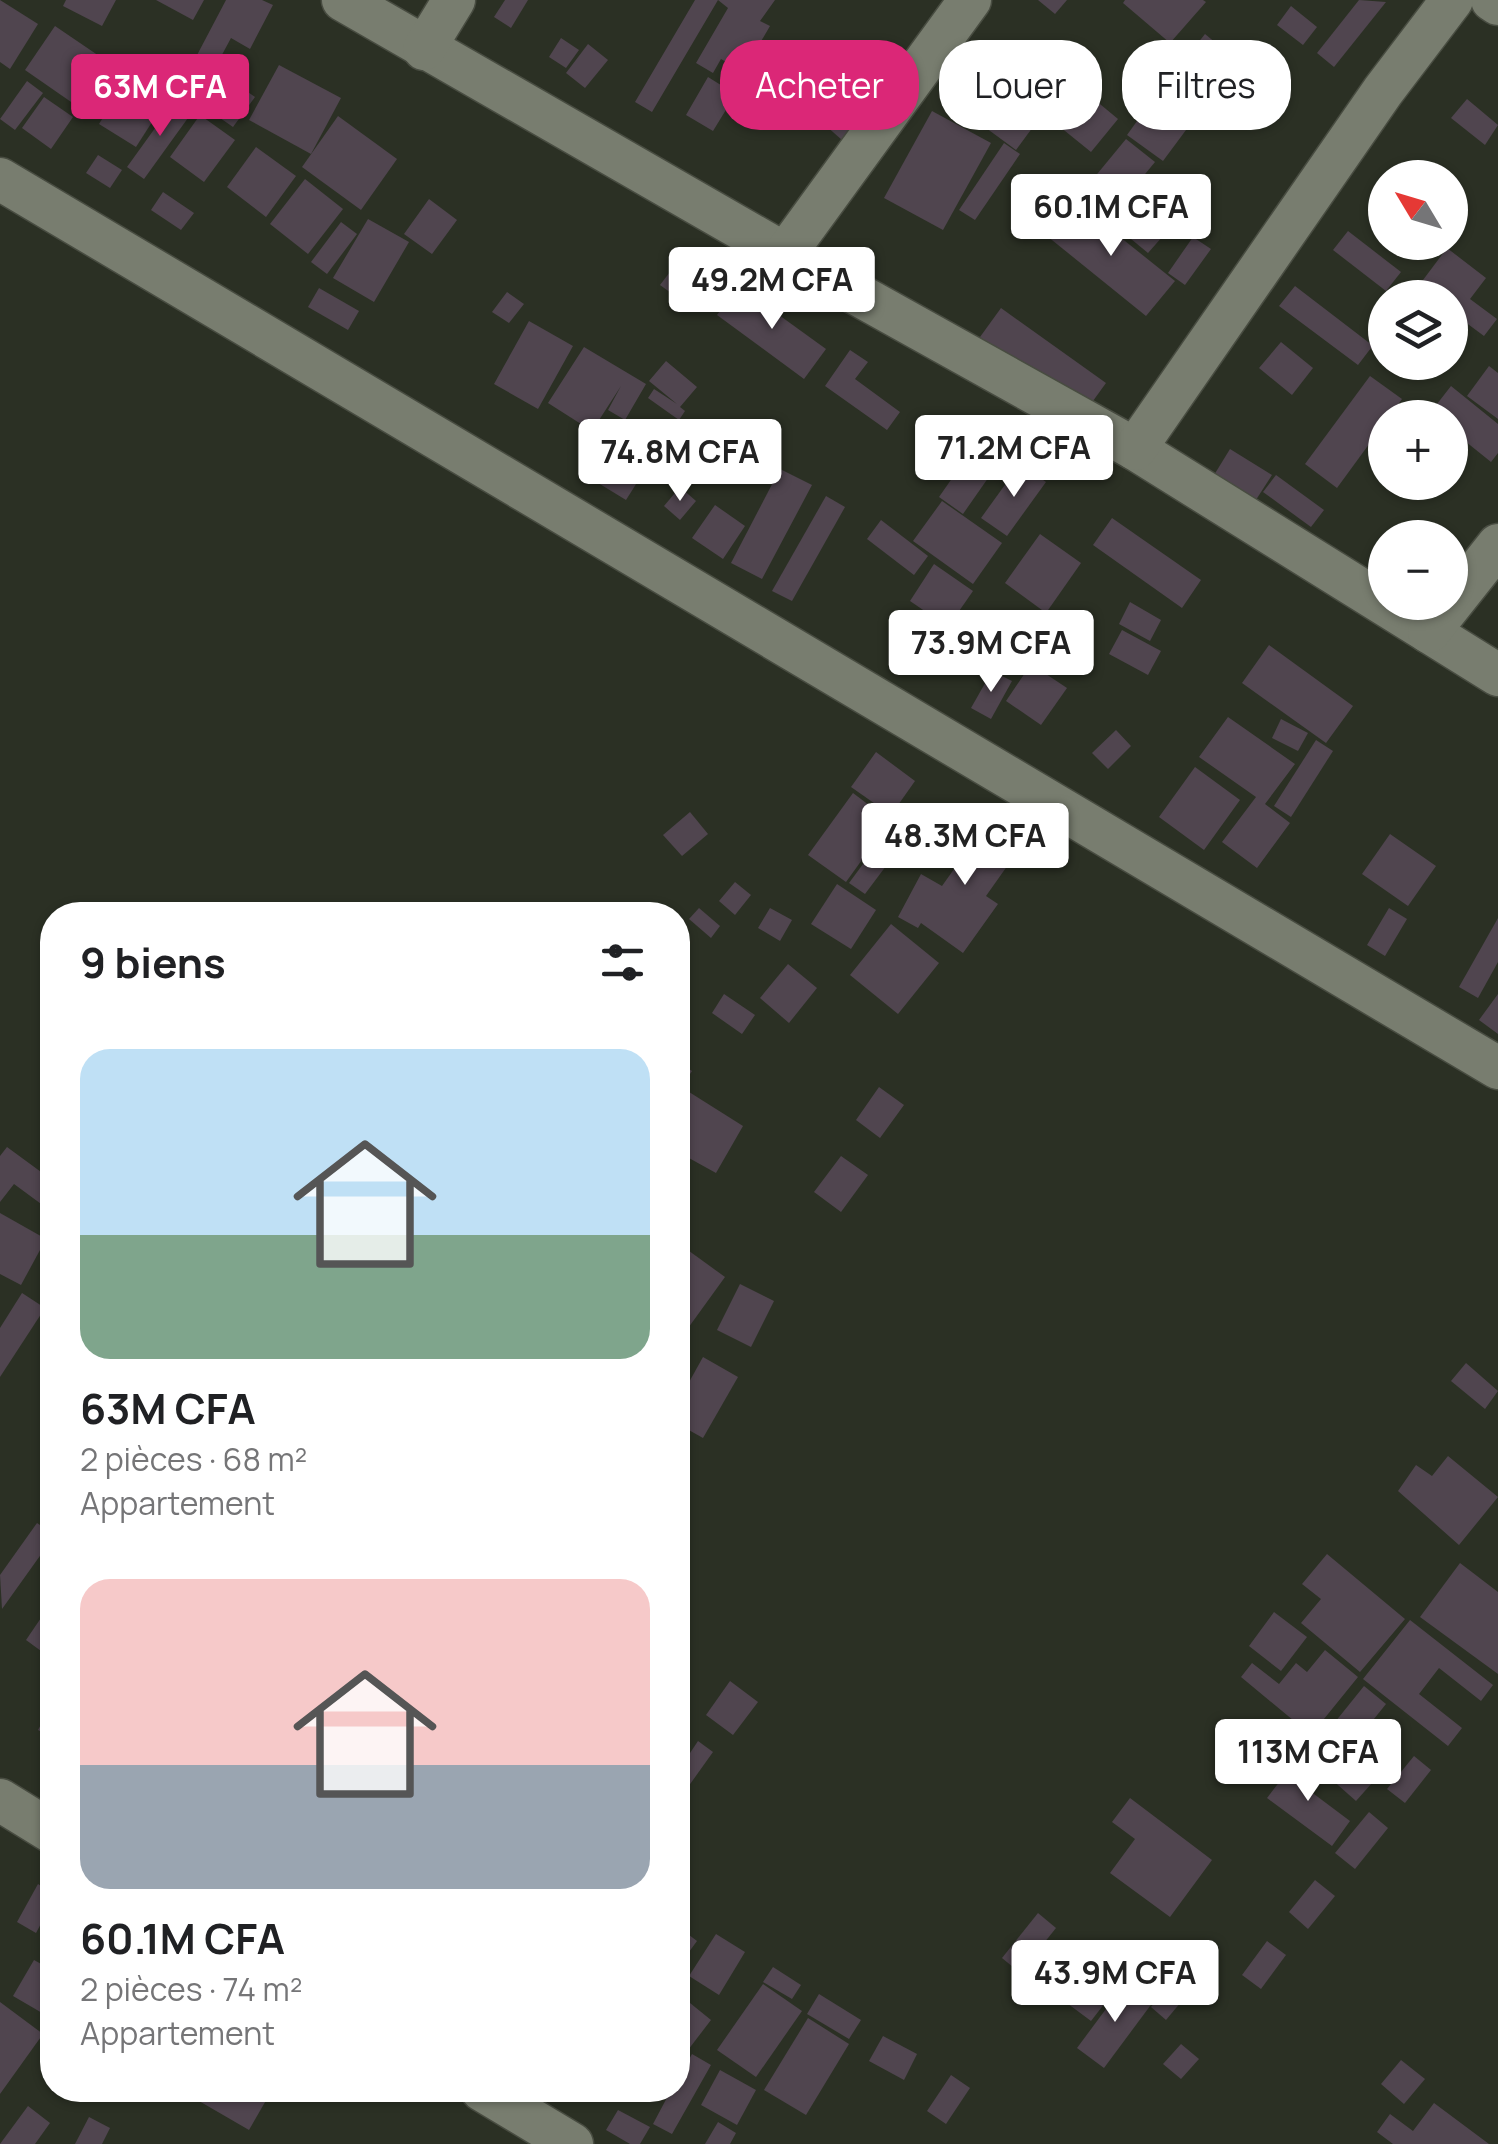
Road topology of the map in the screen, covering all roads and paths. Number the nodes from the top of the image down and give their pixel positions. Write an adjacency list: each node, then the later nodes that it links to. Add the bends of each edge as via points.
1 (343, 0): 5 (street)
2 (454, 0): 5 (street)
3 (970, 0): 7 (street)
4 (1452, 0): 8 (street)
5 (424, 48): 7 (street)
6 (0, 179): 12 (street)
7 (785, 254): 8 (street)
8 (1136, 448): 10 (street)
9 (1498, 546): 10 (street)
10 (1429, 632): 11 (street)
11 (1498, 675)
12 (1498, 1068)
13 (0, 1800): 14 (street)
14 (40, 1825)
15 (502, 2102): 16 (street)
16 (572, 2144)

